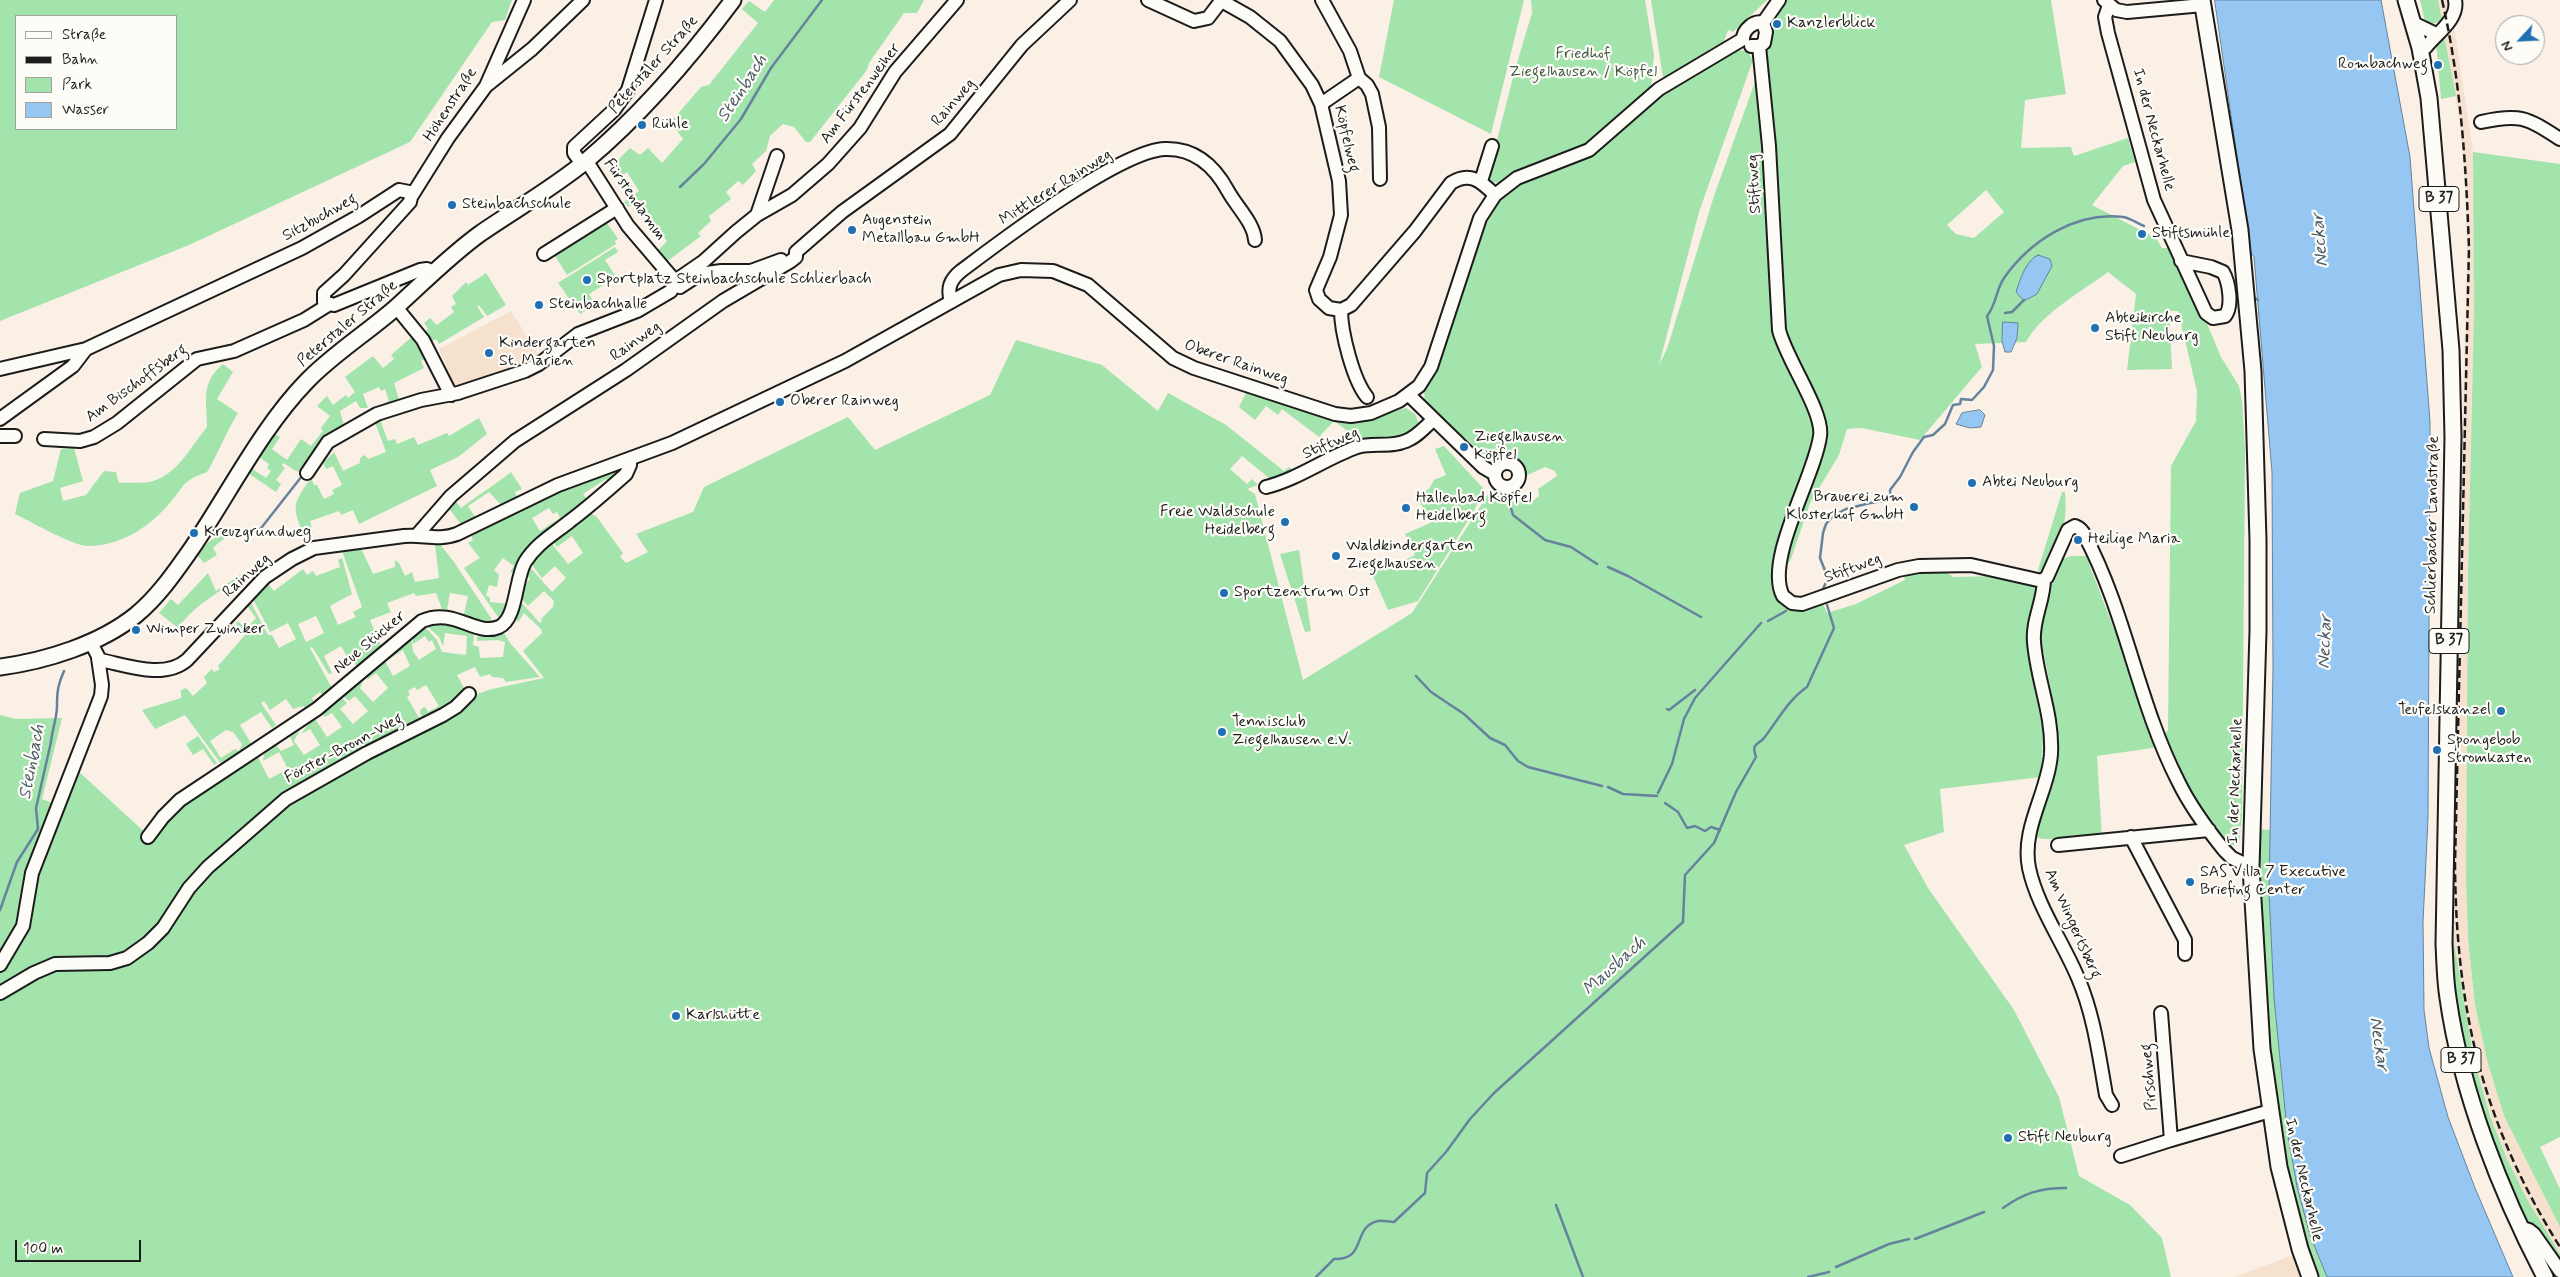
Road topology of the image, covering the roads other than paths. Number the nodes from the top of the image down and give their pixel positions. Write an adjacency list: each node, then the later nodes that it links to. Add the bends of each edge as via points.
1 (524, 0): 24 (street, Höhenstraße)
2 (583, 0): 24 (street, via 532,50)
3 (656, 0): 30 (street, via 628,90 614,110 574,147 574,153)
4 (733, 0): 30 (main road, Peterstaler Straße, via 645,106)
5 (958, 0): 36 (street, Am Fürstenweiher, via 895,72 845,146 803,186 770,210)
6 (1070, 0): 38 (street, Rainweg, via 1022,45 950,134 842,212)
7 (1148, 0): 13 (street, via 1194,22 1208,18)
8 (1322, 0): 23 (street, via 1350,51)
9 (1779, 0): 17 (street)
10 (2170, 0): 16 (street, In der Neckarhelle)
11 (2406, 0): 18 (main road, Schlierbacher Landstraße / B 37)
12 (2455, 0): 19 (street, via 2455,14)
13 (1220, 1): 25 (street, Köpfelweg, via 1250,17 1280,41 1312,85)
14 (2202, 2): 16 (street, In der Neckarhelle); 71 (main road, In der Neckarhelle, via 2240,230 2253,371 2258,613)
15 (2106, 3): 16 (street, In der Neckarhelle, via 2121,11); 40 (street, In der Neckarhelle, via 2108,33 2147,178)
16 (2150, 10)
17 (1763, 23): 20 (street, via 1750,26); 21 (street, Stiftweg, via 1766,36)
18 (2413, 24): 19 (street); 22 (main road, Schlierbacher Landstraße / B 37)
19 (2436, 34): 22 (street, via 2426,47)
20 (1743, 39): 21 (street, via 1750,46); 33 (street, via 1659,89 1589,150 1517,178)
21 (1759, 46): 62 (street, Stiftweg, via 1769,146 1779,330 1816,414 1821,434 1782,552 1779,573 1782,593 1790,602 1802,604 1898,570 1919,566 1971,565)
22 (2420, 48): 80 (main road, Schlierbacher Landstraße / B 37, via 2429,98 2442,235 2452,393 2444,944 2448,997 2460,1056 2476,1110)
23 (1359, 78): 25 (street); 31 (street, via 1368,85 1372,94 1377,119)
24 (486, 86): 34 (street, Höhenstraße)
25 (1321, 104): 46 (street, Köpfelweg, via 1339,181 1341,215 1330,257 1316,290 1325,306)
26 (2481, 122): 27 (street, via 2505,117 2522,118)
27 (2560, 140)
28 (1492, 146): 32 (street)
29 (777, 156): 36 (street)
30 (584, 162): 35 (street, Fürstendamm); 41 (main road, Peterstaler Straße, via 466,244)
31 (1380, 179)
32 (1482, 182): 33 (street); 46 (street, via 1463,177 1451,183 1380,273 1351,305)
33 (1495, 195): 50 (street, via 1480,218 1435,358 1422,382)
34 (411, 197): 44 (street, via 362,255 324,293 323,298); 47 (street, Sitzbuchweg, via 407,190 398,190 302,248)
35 (617, 208): 39 (street); 42 (street, Fürstendamm)
36 (757, 215): 42 (street, Am Fürstenweiher, via 704,261)
37 (1255, 240): 43 (street, Mittlerer Rainweg, via 1252,227 1210,166 1188,154 1157,150 1086,185 981,256 952,279 949,289)
38 (796, 252): 42 (street, via 750,271 706,273 680,287); 61 (street, Rainweg, via 791,261 715,306 626,370 515,441 452,496)
39 (544, 254)
40 (2181, 261): 40 (street, In der Neckarhelle, via 2206,313 2217,319 2223,317 2229,311 2224,274 2211,267)
41 (434, 272): 44 (street, via 420,270 346,302); 45 (main road, Peterstaler Straße)
42 (674, 281): 49 (street, Am Fürstenweiher, via 673,288 637,312 578,334 532,368)
43 (951, 302): 50 (street, Oberer Rainweg, via 1005,272 1053,271 1093,289 1173,358 1194,368 1342,415 1378,411); 57 (street, Oberer Rainweg, via 845,361)
44 (328, 305): 56 (street, Am Bischoffsberg, via 304,320 234,350 197,360 117,423 94,437 80,441)
45 (396, 307): 49 (street, via 423,340); 63 (main road, Peterstaler Straße, via 320,368 290,399 184,560 150,603 128,621)
46 (1341, 310): 51 (street, via 1353,366)
47 (86, 348): 48 (street, Sitzbuchweg); 52 (street, via 73,366)
48 (0, 369)
49 (450, 395): 58 (street, Am Fürstenweiher, via 390,409 364,421 328,442)
50 (1409, 395): 53 (street)
51 (1367, 397)
52 (0, 419)
53 (1432, 420): 59 (street); 60 (street, Stiftweg, via 1406,441 1394,445 1362,446)
54 (0, 436): 55 (street)
55 (15, 436)
56 (44, 439)
57 (630, 460): 61 (street, Oberer Rainweg, via 558,485 453,536 433,538); 68 (street, Neue Stücker, via 626,474 530,555 518,578 511,613 503,624 492,629 483,628 441,616 422,621 311,714 180,800)
58 (307, 472)
59 (1495, 474)
60 (1266, 487)
61 (416, 535): 64 (street, Rainweg, via 314,548 292,559 266,577 187,660 176,667 156,670)
62 (2044, 580): 67 (street, via 2066,533 2073,526 2079,528 2086,536 2101,574 2173,770); 76 (street, Am Wingertsberg, via 2033,634 2051,721 2050,754 2047,777 2029,834 2028,860 2036,889 2083,990 2106,1096)
63 (90, 641): 64 (street); 65 (main road, Peterstaler Straße, via 44,658)
64 (98, 658): 73 (street, via 101,696 32,873 23,926)
65 (0, 667)
66 (469, 694): 74 (street, Förster-Bronn-Weg, via 443,715 286,799 208,867 189,888 162,928 127,958 110,963 55,964)
67 (2209, 830): 69 (street); 71 (street, via 2232,858)
68 (148, 836)
69 (2131, 837): 70 (street); 72 (street, via 2184,940)
70 (2058, 845)
71 (2251, 867): 77 (main road, In der Neckarhelle, via 2257,984)
72 (2185, 954)
73 (0, 965)
74 (0, 993)
75 (2161, 1012): 78 (street, Pirschweg)
76 (2112, 1105)
77 (2270, 1111): 78 (street); 82 (main road, In der Neckarhelle, via 2285,1192)
78 (2171, 1140): 79 (street)
79 (2121, 1156)
80 (2522, 1228): 81 (street, via 2534,1234); 83 (main road, Schlierbacher Landstraße / B 37)
81 (2560, 1271)
82 (2310, 1277)
83 (2546, 1277)

